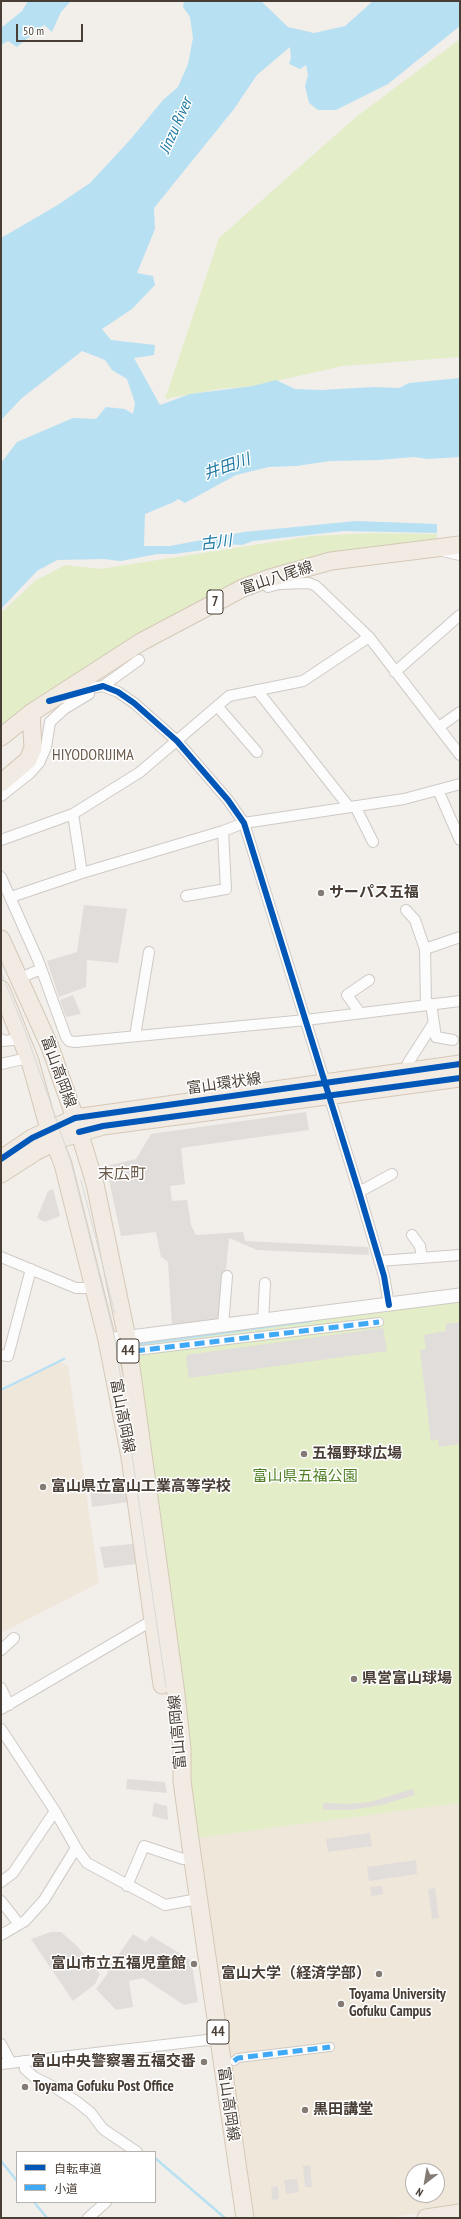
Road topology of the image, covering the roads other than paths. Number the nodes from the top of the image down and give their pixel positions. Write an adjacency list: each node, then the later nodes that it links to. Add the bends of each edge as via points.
1 (460, 545): 2 (main road, 富山八尾線 / 7)
2 (434, 550): 3 (street); 4 (main road, 富山八尾線 / 7, via 331,561)
3 (460, 555)
4 (243, 588): 6 (street, via 309,583 316,586); 11 (main road, 富山八尾線 / 7, via 141,642)
5 (460, 615): 8 (street)
6 (369, 637): 8 (street); 10 (street, via 303,681)
7 (139, 660): 9 (street)
8 (396, 672): 15 (street)
9 (99, 686): 11 (street); 17 (street, via 118,692 134,703); 23 (street, via 50,722 46,747 39,763)
10 (257, 690): 12 (street, via 230,696); 24 (street)
11 (49, 701): 14 (main road, 富山八尾線 / 7)
12 (217, 706): 17 (street); 18 (street)
13 (460, 712): 15 (street)
14 (31, 713): 16 (main road, 富山八尾線 / 7); 20 (main road, via 33,748 28,760)
15 (439, 728): 19 (street)
16 (1, 737)
17 (177, 741): 25 (street, via 140,772); 26 (street, via 228,800)
18 (257, 752)
19 (460, 755)
20 (1, 783)
21 (460, 784): 22 (street)
22 (438, 790): 24 (street, via 404,799); 29 (street)
23 (1, 796)
24 (352, 806): 26 (street); 30 (street)
25 (73, 814): 28 (street); 31 (street)
26 (244, 823): 27 (street); 47 (street)
27 (223, 831): 31 (street); 33 (street, via 226,889)
28 (1, 840)
29 (460, 840)
30 (373, 842)
31 (82, 873): 34 (street)
32 (1, 877): 34 (street)
33 (186, 896)
34 (11, 897): 40 (street)
35 (406, 910): 38 (street, via 415,920)
36 (460, 937): 38 (street)
37 (1, 939): 41 (main road, 富山高岡線 / 44)
38 (425, 949): 45 (street)
39 (149, 952): 49 (street)
40 (41, 969): 41 (street); 49 (street, via 69,1041)
41 (20, 978): 59 (main road, 富山高岡線 / 44, via 50,1047)
42 (369, 980): 46 (street, via 347,995)
43 (1, 989): 50 (main road, 富山高岡線 / 44)
44 (460, 1001): 45 (street)
45 (429, 1004): 46 (street); 48 (street)
46 (360, 1013): 47 (street)
47 (306, 1020): 49 (street); 58 (street)
48 (433, 1024): 52 (street, via 436,1037); 56 (street, via 408,1063)
49 (135, 1036)
50 (22, 1039): 51 (street); 53 (main road, 富山高岡線 / 44)
51 (1, 1040)
52 (453, 1040)
53 (28, 1058): 54 (street); 60 (main road, 富山高岡線 / 44)
54 (1, 1064)
55 (460, 1064): 56 (main road, 富山環状線)
56 (408, 1071): 58 (main road, 富山環状線)
57 (460, 1078): 58 (main road, 富山環状線)
58 (328, 1089): 59 (main road, 富山環状線); 64 (street)
59 (77, 1125): 60 (main road, 富山環状線); 80 (main road, 富山高岡線 / 44, via 95,1184)
60 (52, 1136): 61 (main road, 富山環状線, via 32,1138); 62 (main road, 富山環状線, via 35,1152); 73 (main road, 富山高岡線 / 44, via 63,1164)
61 (1, 1159)
62 (1, 1174)
63 (392, 1174): 64 (street)
64 (359, 1192): 69 (street)
65 (412, 1235): 68 (street, via 420,1246)
66 (460, 1255): 68 (street)
67 (1, 1257): 70 (street)
68 (422, 1258): 69 (street)
69 (379, 1261): 75 (street)
70 (31, 1269): 73 (street, via 76,1288); 81 (street, via 8,1356)
71 (227, 1276): 78 (street)
72 (265, 1283): 76 (street)
73 (95, 1288): 79 (main road, 富山高岡線 / 44)
74 (460, 1295): 75 (street)
75 (389, 1305): 76 (street)
76 (264, 1321): 78 (street)
77 (379, 1322): 80 (street)
78 (224, 1326): 80 (street)
79 (107, 1340): 80 (street); 82 (main road, 富山高岡線 / 44, via 130,1457)
80 (131, 1345): 88 (main road, 富山高岡線 / 44, via 176,1694 182,1749)
81 (1, 1356)
82 (153, 1620): 86 (street); 88 (main road, 富山高岡線 / 44, via 164,1696)
83 (14, 1638): 84 (street)
84 (1, 1650)
85 (1, 1688): 86 (street)
86 (5, 1707)
87 (1, 1729): 89 (street)
88 (182, 1781): 91 (main road, 44)
89 (55, 1810): 90 (street); 92 (street, via 13,1873)
90 (76, 1848): 93 (street, via 87,1863); 96 (street, via 44,1900)
91 (191, 1852): 93 (street, via 183,1859 144,1846); 94 (main road, 富山高岡線 / 44)
92 (1, 1882)
93 (127, 1886): 94 (street, via 165,1905)
94 (198, 1899): 98 (main road, 富山高岡線 / 44)
95 (1, 1901): 96 (street)
96 (19, 1924): 97 (street)
97 (1, 1935)
98 (220, 2043): 101 (street, via 207,2040); 108 (main road, 富山高岡線 / 44)
99 (1, 2044): 103 (street)
100 (330, 2048): 102 (street, via 238,2058)
101 (24, 2061): 103 (street); 104 (street, via 25,2069 34,2077 76,2101 91,2113 103,2129)
102 (234, 2061)
103 (6, 2064)
104 (136, 2151)
105 (105, 2203): 107 (street)
106 (460, 2213): 109 (main road)
107 (88, 2218)
108 (245, 2218)
109 (426, 2218)

